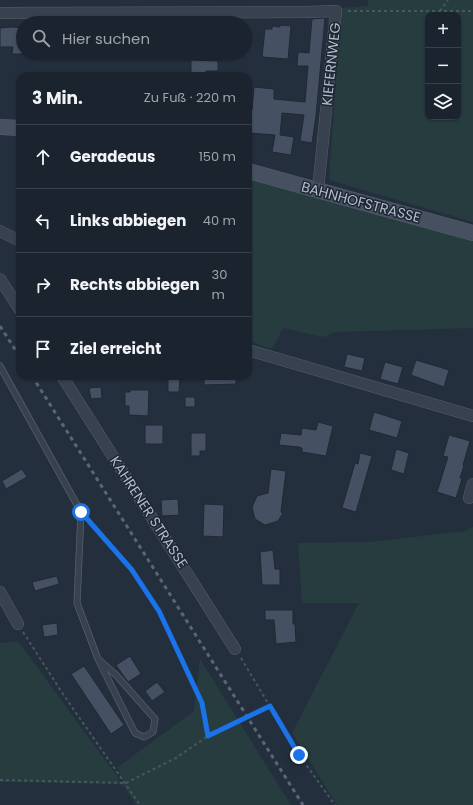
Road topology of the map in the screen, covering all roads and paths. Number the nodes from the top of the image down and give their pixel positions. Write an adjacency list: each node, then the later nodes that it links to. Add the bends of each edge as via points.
1 (448, 0): 3 (path)
2 (336, 11): 3 (path); 5 (street, KIEFERNWEG); 9 (street, KIEFERNWEG)
3 (440, 11): 4 (path)
4 (473, 11)
5 (0, 13)
6 (0, 128): 7 (main road)
7 (16, 128)
8 (252, 172): 9 (main road, BAHNHOFSTRASSE)
9 (318, 190): 11 (main road, BAHNHOFSTRASSE)
10 (0, 231): 12 (street)
11 (473, 233)
12 (16, 239)
13 (0, 279): 14 (street)
14 (16, 304)
15 (252, 351): 18 (street)
16 (0, 366): 21 (lane)
17 (65, 380): 24 (street, KAHRENER STRASSE)
18 (473, 416)
19 (473, 484): 20 (street)
20 (469, 498)
21 (81, 512): 25 (lane, via 77,603); 27 (path, via 132,570 159,611 202,703)
22 (0, 592): 23 (street)
23 (18, 624): 29 (path, via 65,697)
24 (236, 649): 26 (path)
25 (98, 659): 25 (lane, via 135,733 144,738 153,732 155,719 116,675)
26 (270, 706): 27 (path); 31 (path, via 299,755)
27 (208, 736): 29 (path, via 176,758)
28 (0, 780): 29 (path)
29 (126, 783): 30 (path)
30 (140, 805)
31 (335, 805)

